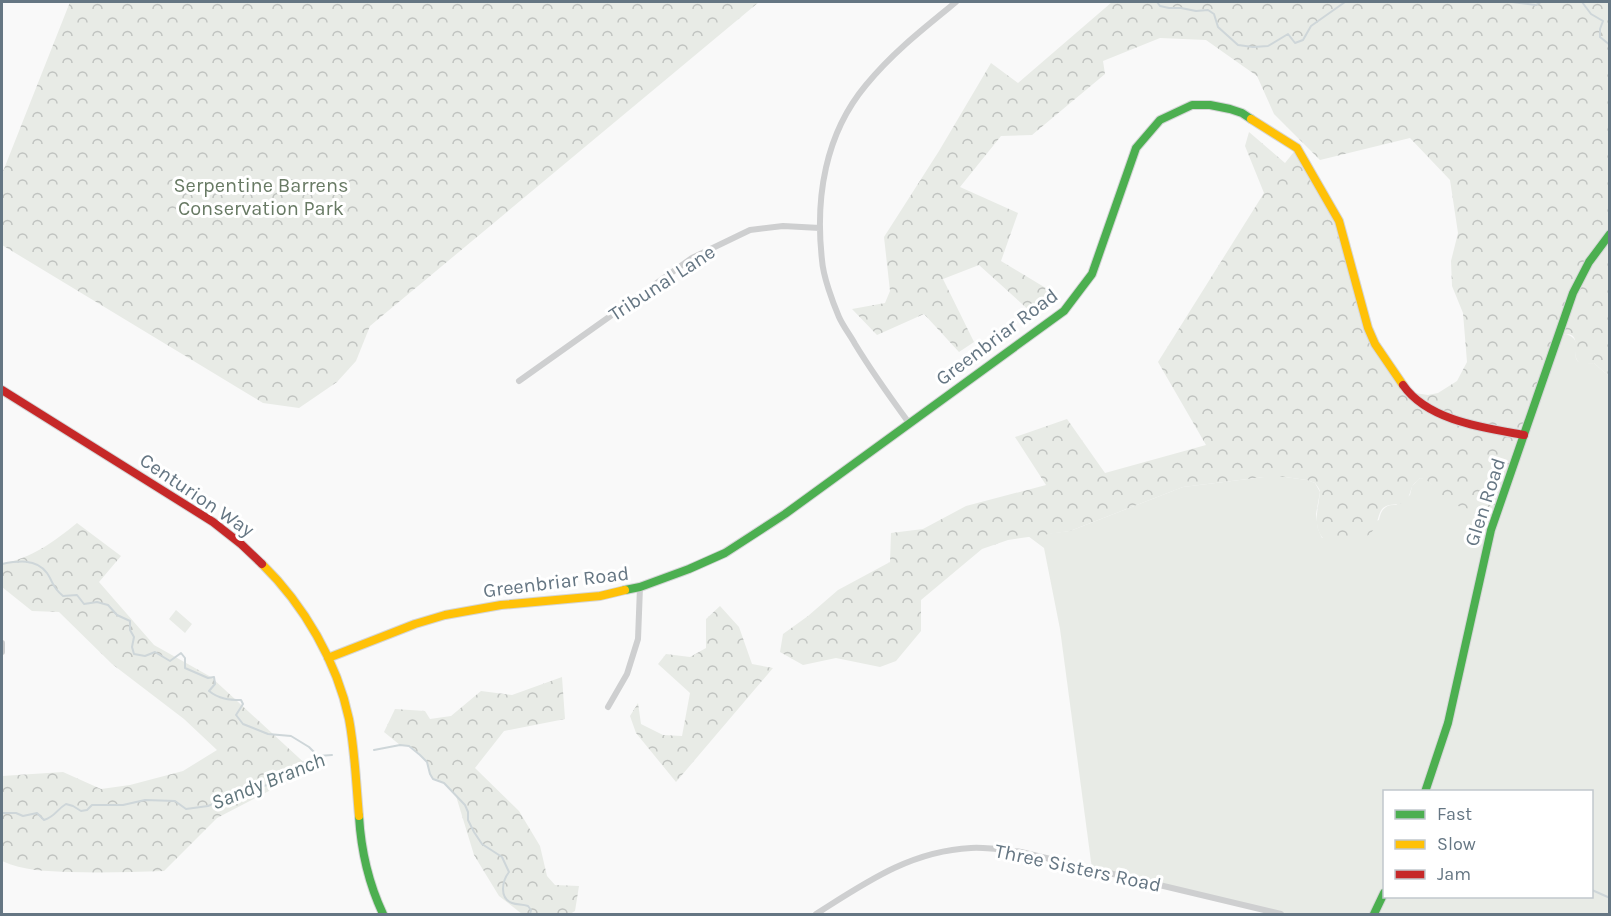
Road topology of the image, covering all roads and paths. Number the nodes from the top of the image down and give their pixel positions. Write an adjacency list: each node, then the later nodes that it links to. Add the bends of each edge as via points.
1 (956, 2): 2 (street, via 903,45 865,86 841,123 827,158)
2 (820, 228): 4 (street, Tribunal Lane, via 783,226 750,230 692,258); 6 (street, via 822,262 839,318)
3 (1610, 234): 7 (street, Glen Road, via 1580,278)
4 (519, 381)
5 (2, 390): 11 (street, Centurion Way, via 234,538 266,566 288,593)
6 (909, 423): 7 (street, Greenbriar Road, via 1064,311 1092,274 1136,148 1160,120 1192,105 1210,105 1242,113 1298,148 1339,221 1375,344 1408,392 1435,412 1476,426); 8 (street, Greenbriar Road, via 725,553)
7 (1524, 435): 13 (street, Glen Road, via 1491,530 1448,723)
8 (640, 587): 11 (street, Greenbriar Road, via 600,596 501,605 445,615); 12 (street, via 638,639 627,674)
9 (2, 643): 10 (street)
10 (2, 651)
11 (328, 658): 15 (street, Centurion Way, via 346,709 363,852)
12 (608, 707)
13 (1426, 790)
14 (1383, 895): 18 (street)
15 (383, 915)
16 (816, 915): 17 (street, Three Sisters Road, via 872,878 911,860 970,848 1021,852)
17 (1281, 915)
18 (1374, 915)

